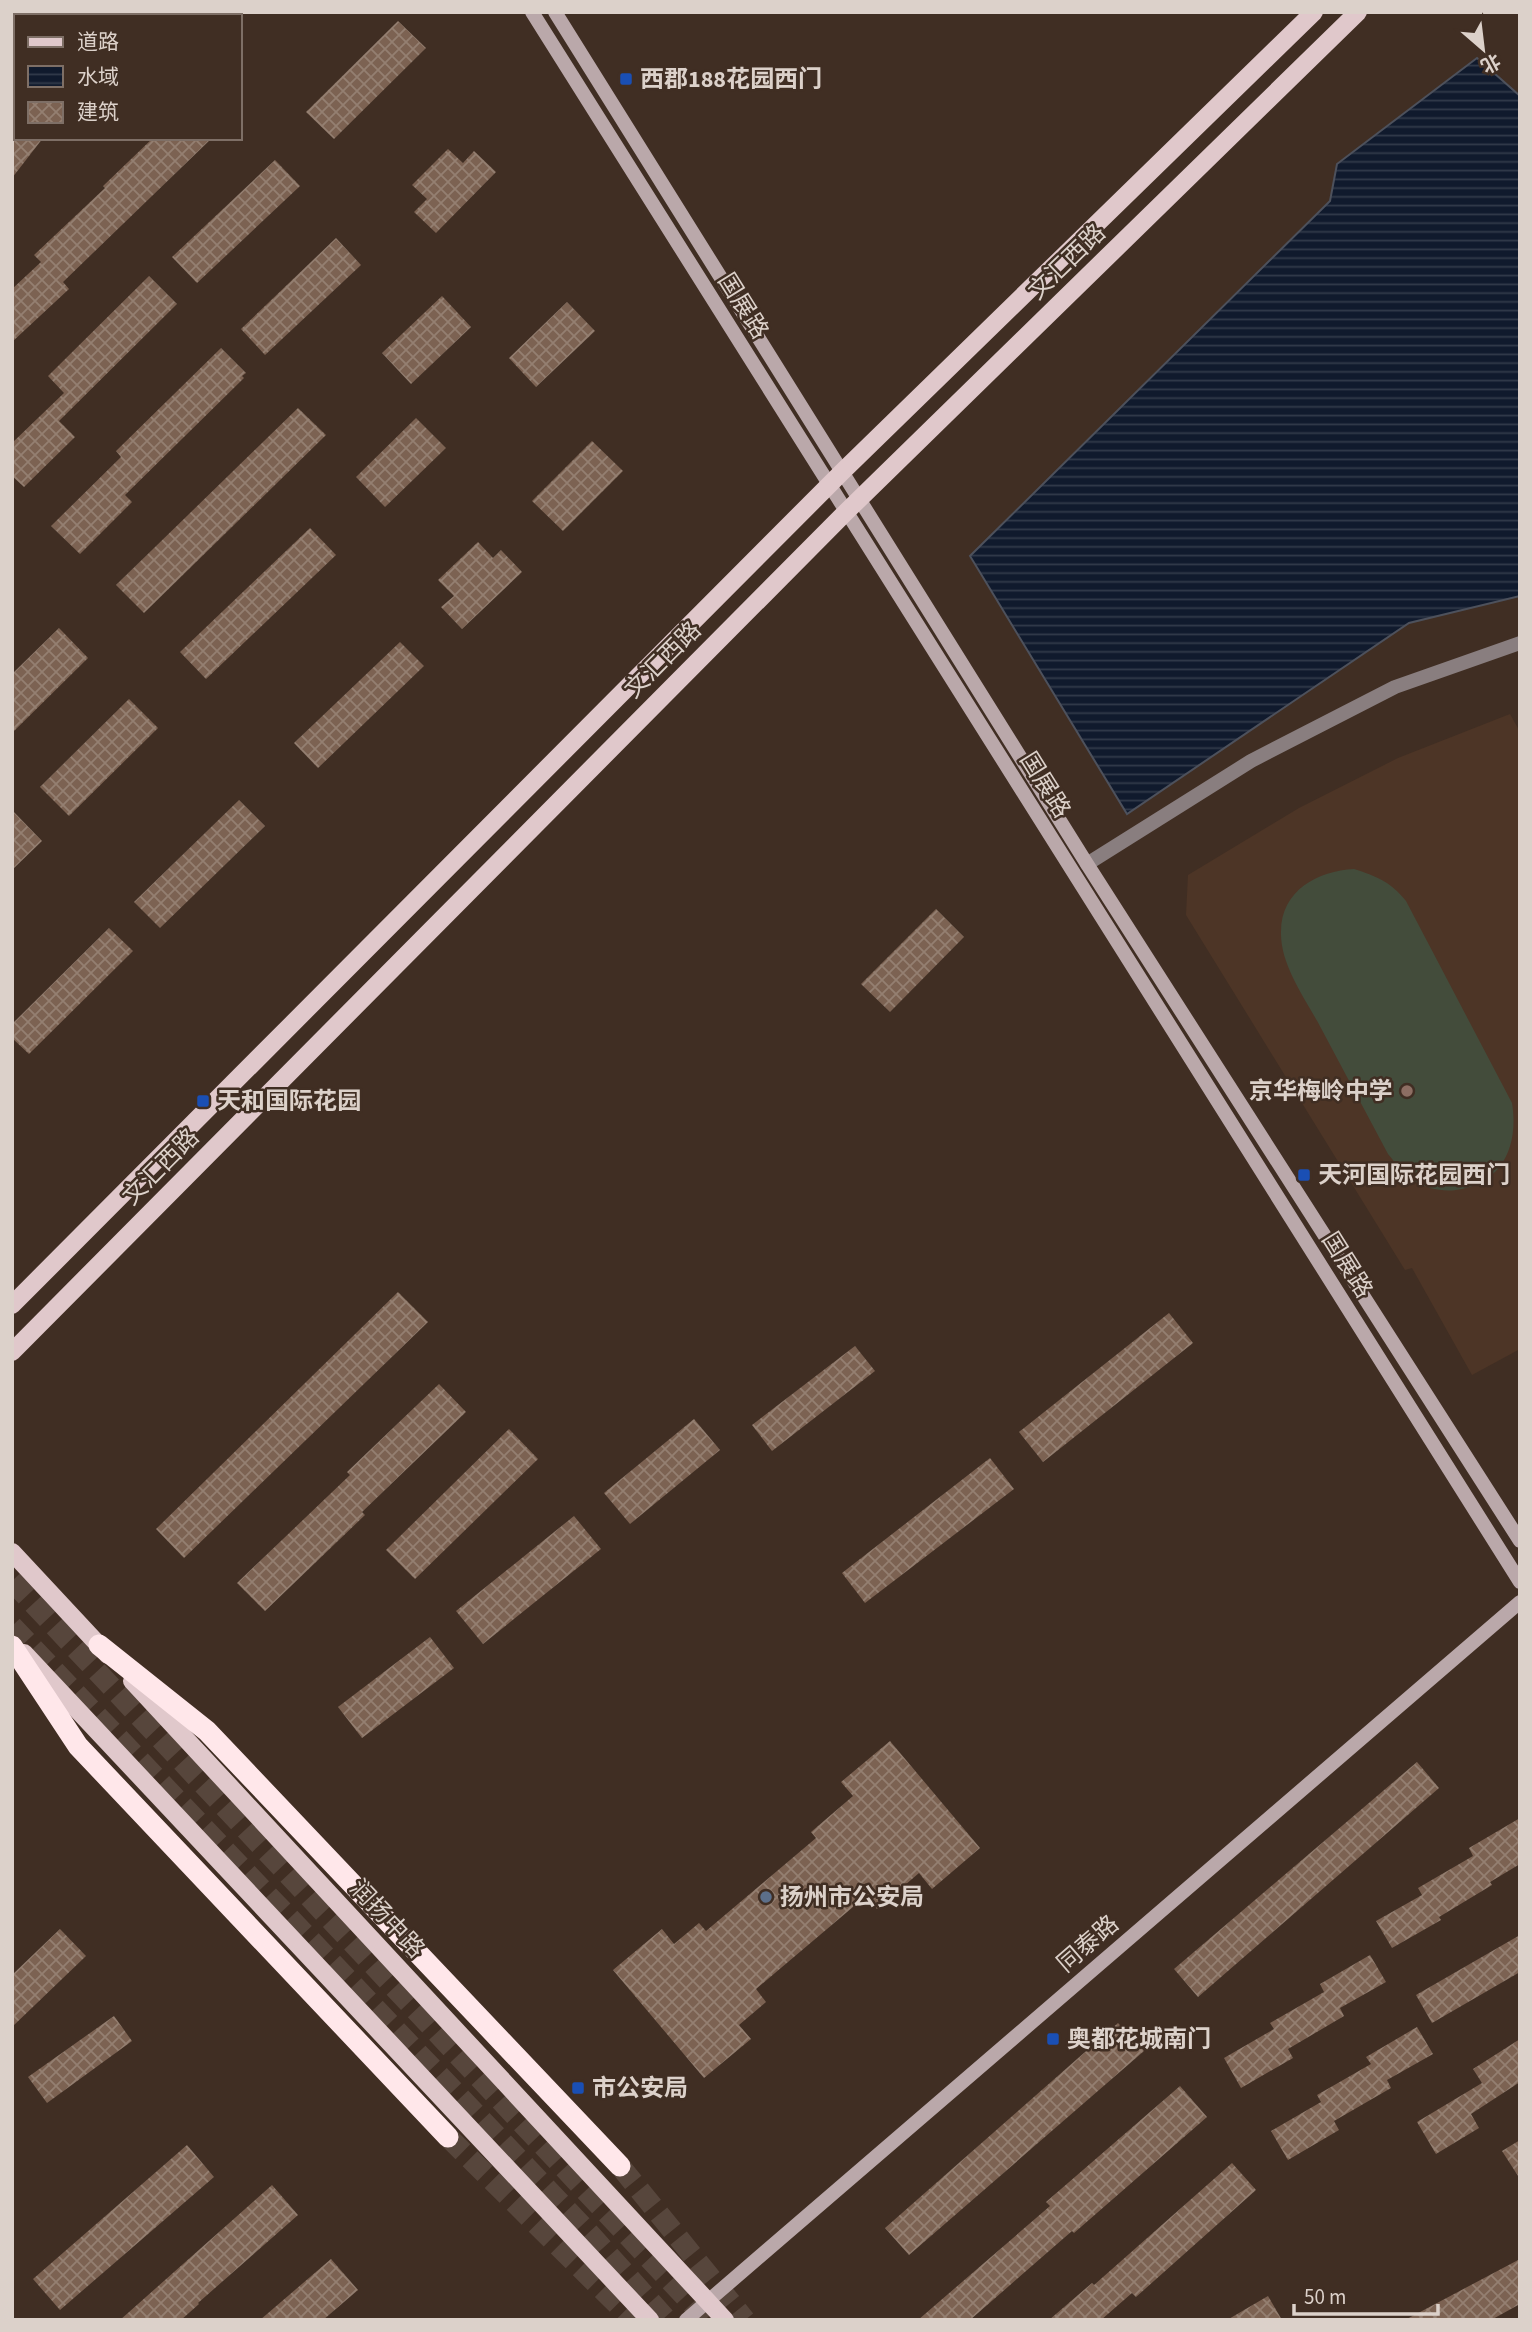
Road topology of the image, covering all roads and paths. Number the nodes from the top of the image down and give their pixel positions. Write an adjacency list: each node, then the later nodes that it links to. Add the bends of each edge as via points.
1 (532, 12): 6 (street, 国展路)
2 (555, 12): 5 (street, 国展路)
3 (1314, 12): 5 (main road, 文汇西路)
4 (1358, 12): 7 (main road, 文汇西路)
5 (842, 472): 6 (main road, 文汇西路); 7 (street, 国展路)
6 (829, 485): 8 (street, 国展路); 11 (main road, 文汇西路)
7 (860, 499): 8 (main road, 文汇西路); 10 (street, 国展路)
8 (846, 512): 12 (main road, 文汇西路); 15 (street, 国展路)
9 (1520, 643): 10 (street, via 1395,687 1251,761)
10 (1087, 864): 13 (street, 国展路)
11 (12, 1305)
12 (12, 1352)
13 (1520, 1541)
14 (12, 1552): 18 (main road, 润扬中路)
15 (1520, 1582)
16 (1520, 1602): 22 (street, 同泰路)
17 (12, 1640): 23 (main road)
18 (99, 1645): 21 (highway, via 207,1731); 22 (main road, 润扬中路)
19 (12, 1646): 20 (highway, via 78,1746)
20 (448, 2137)
21 (621, 2166)
22 (709, 2302): 24 (street, 同泰路); 25 (main road, 润扬中路)
23 (650, 2320)
24 (686, 2320)
25 (725, 2320)

